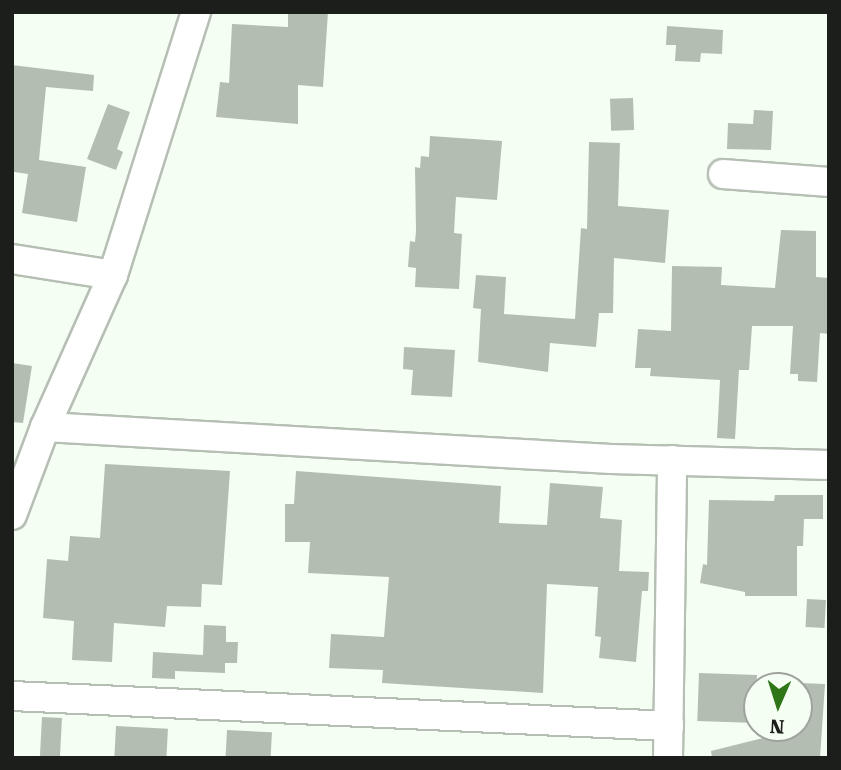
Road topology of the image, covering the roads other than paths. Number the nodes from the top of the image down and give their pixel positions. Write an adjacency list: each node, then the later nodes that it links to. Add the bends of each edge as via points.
1 (196, 12): 5 (street)
2 (723, 174): 3 (street)
3 (829, 182)
4 (12, 259): 5 (street)
5 (113, 275): 6 (street)
6 (45, 427): 7 (street); 9 (street)
7 (672, 460): 8 (street); 11 (street)
8 (829, 465)
9 (12, 515)
10 (12, 696): 11 (street)
11 (669, 726): 12 (street)
12 (668, 758)

